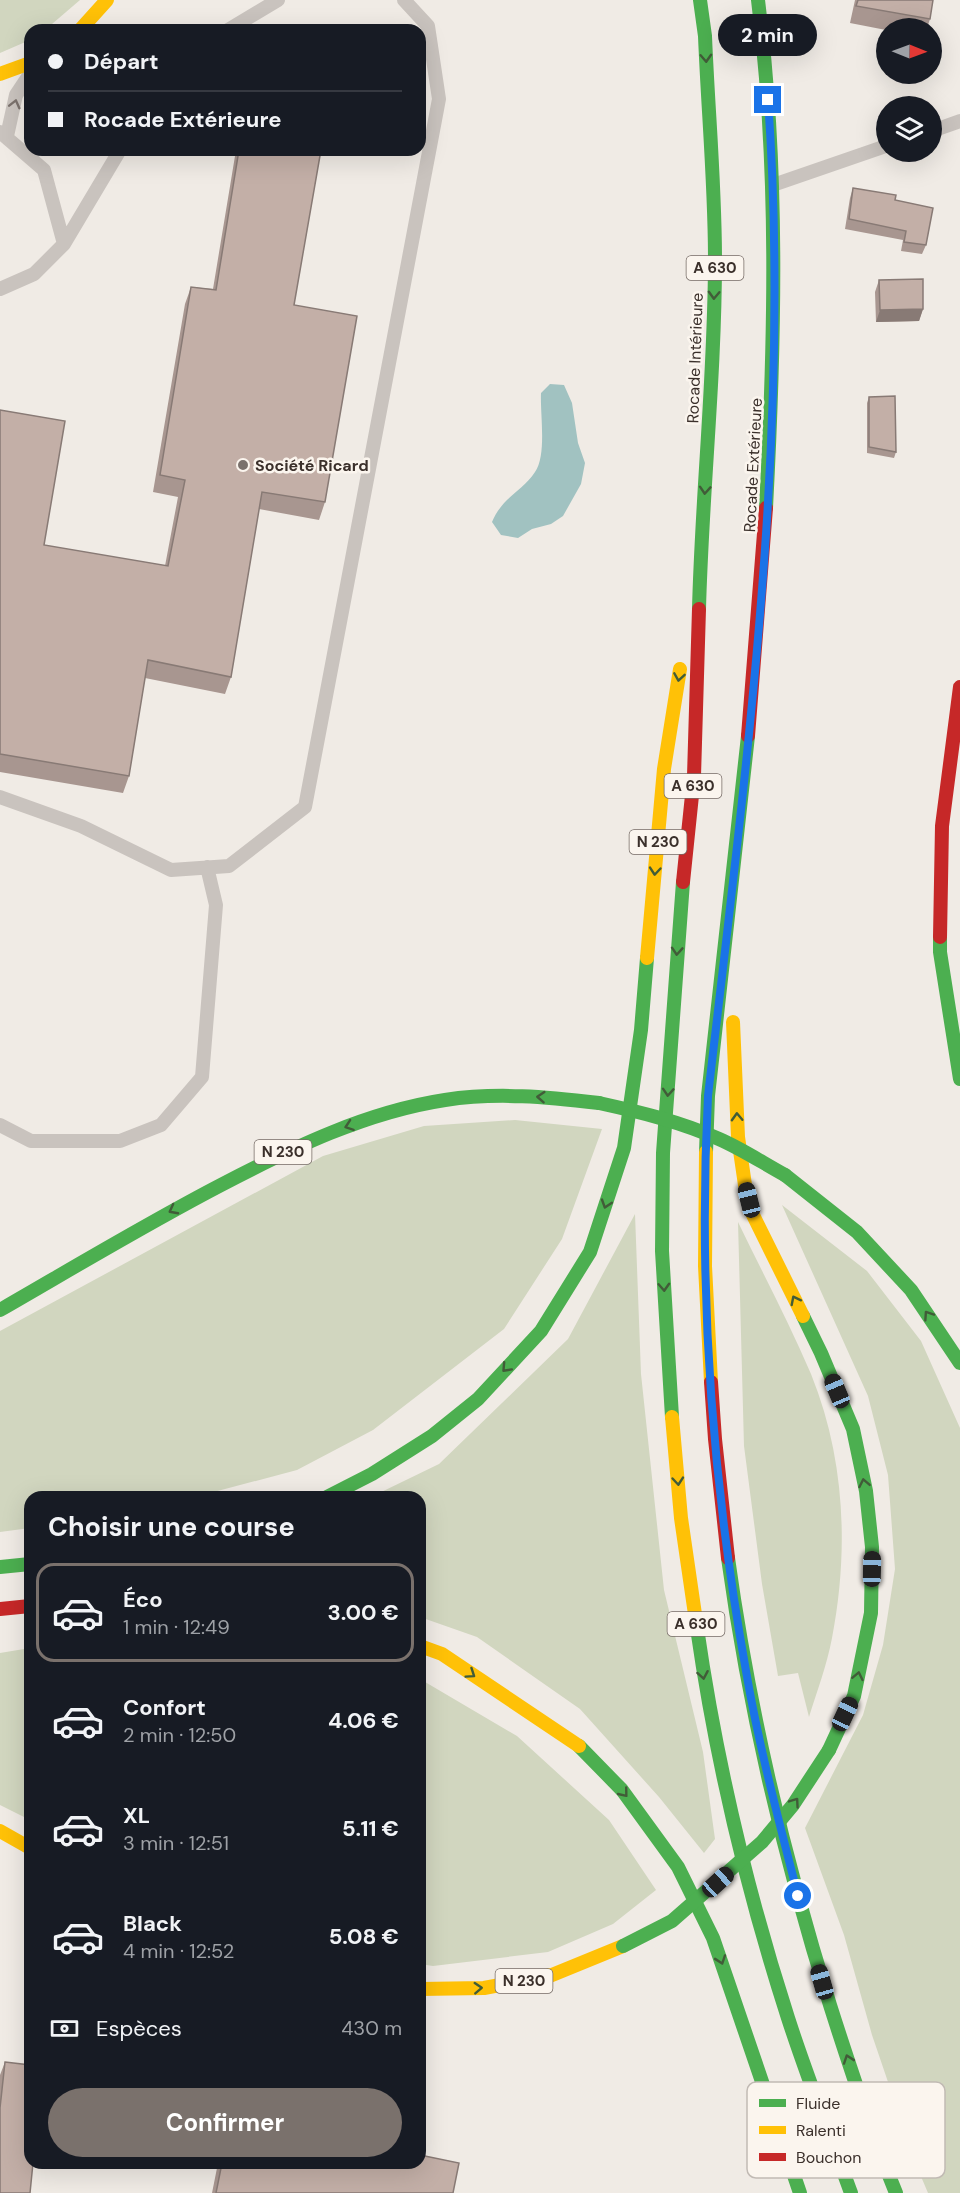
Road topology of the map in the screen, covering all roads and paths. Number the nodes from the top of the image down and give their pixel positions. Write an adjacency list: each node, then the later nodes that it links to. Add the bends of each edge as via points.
1 (107, 0): 6 (main road)
2 (278, 0): 7 (lane)
3 (404, 0): 24 (lane, via 428,26 439,99 305,807 229,866)
4 (700, 0): 21 (main road, Rocade Intérieure / A 630, one-way to 21, via 715,258 711,413)
5 (758, 0): 18 (main road, Rocade Extérieure / A 630)
6 (85, 24)
7 (238, 24)
8 (24, 65): 9 (main road)
9 (0, 74)
10 (24, 84): 13 (lane, one-way to 10, via 16,95)
11 (960, 121): 12 (lane)
12 (942, 127)
13 (4, 134): 15 (lane)
14 (876, 149): 18 (lane)
15 (24, 152)
16 (28, 156): 19 (lane, via 44,170)
17 (116, 156): 19 (lane)
18 (772, 185): 25 (main road, Rocade Extérieure / A 630, via 775,255 766,527)
19 (64, 244): 20 (lane, via 34,273)
20 (0, 289)
21 (701, 537): 30 (main road, N 230, one-way to 30, via 664,769 641,1030 624,1148 590,1252 541,1330 478,1399 432,1436); 40 (main road, A 630, one-way to 40, via 694,776 663,1153 668,1365 681,1518 703,1672 756,1912)
22 (960, 687): 26 (main road, via 942,826 940,952)
23 (0, 797): 24 (lane, via 81,826 171,870)
24 (207, 867): 27 (lane, via 216,905 202,1077 161,1125 120,1141 31,1141)
25 (727, 931): 38 (main road, N 230, one-way to 25, bridge, via 484,1988 552,1975 672,1921 762,1842 793,1805 829,1750 854,1696 871,1613 872,1547 866,1491 853,1429 821,1353 753,1215 745,1185 738,1137); 41 (main road, A 630, one-way to 25, via 829,2003 770,1790 746,1671 723,1517 709,1359 704,1170 708,1096)
26 (960, 1079)
27 (0, 1125)
28 (0, 1310): 29 (main road, N 230, one-way to 28, bridge, via 911,1290 856,1232 785,1175 721,1140 649,1114 537,1096 480,1096 423,1105 349,1125 280,1153)
29 (960, 1363)
30 (339, 1491)
31 (24, 1565): 32 (main road)
32 (0, 1567)
33 (24, 1607): 34 (main road)
34 (0, 1609)
35 (426, 1648): 39 (main road, one-way to 39, via 442,1654 584,1749 622,1790 678,1867 713,1938)
36 (0, 1831): 37 (main road)
37 (24, 1845)
38 (426, 1989)
39 (762, 2082)
40 (811, 2082)
41 (856, 2082)
42 (795, 2178): 45 (main road, one-way to 45)
43 (846, 2178): 46 (main road, A 630, one-way to 46)
44 (889, 2178): 47 (main road, A 630, one-way to 44)
45 (800, 2193)
46 (851, 2193)
47 (896, 2193)

